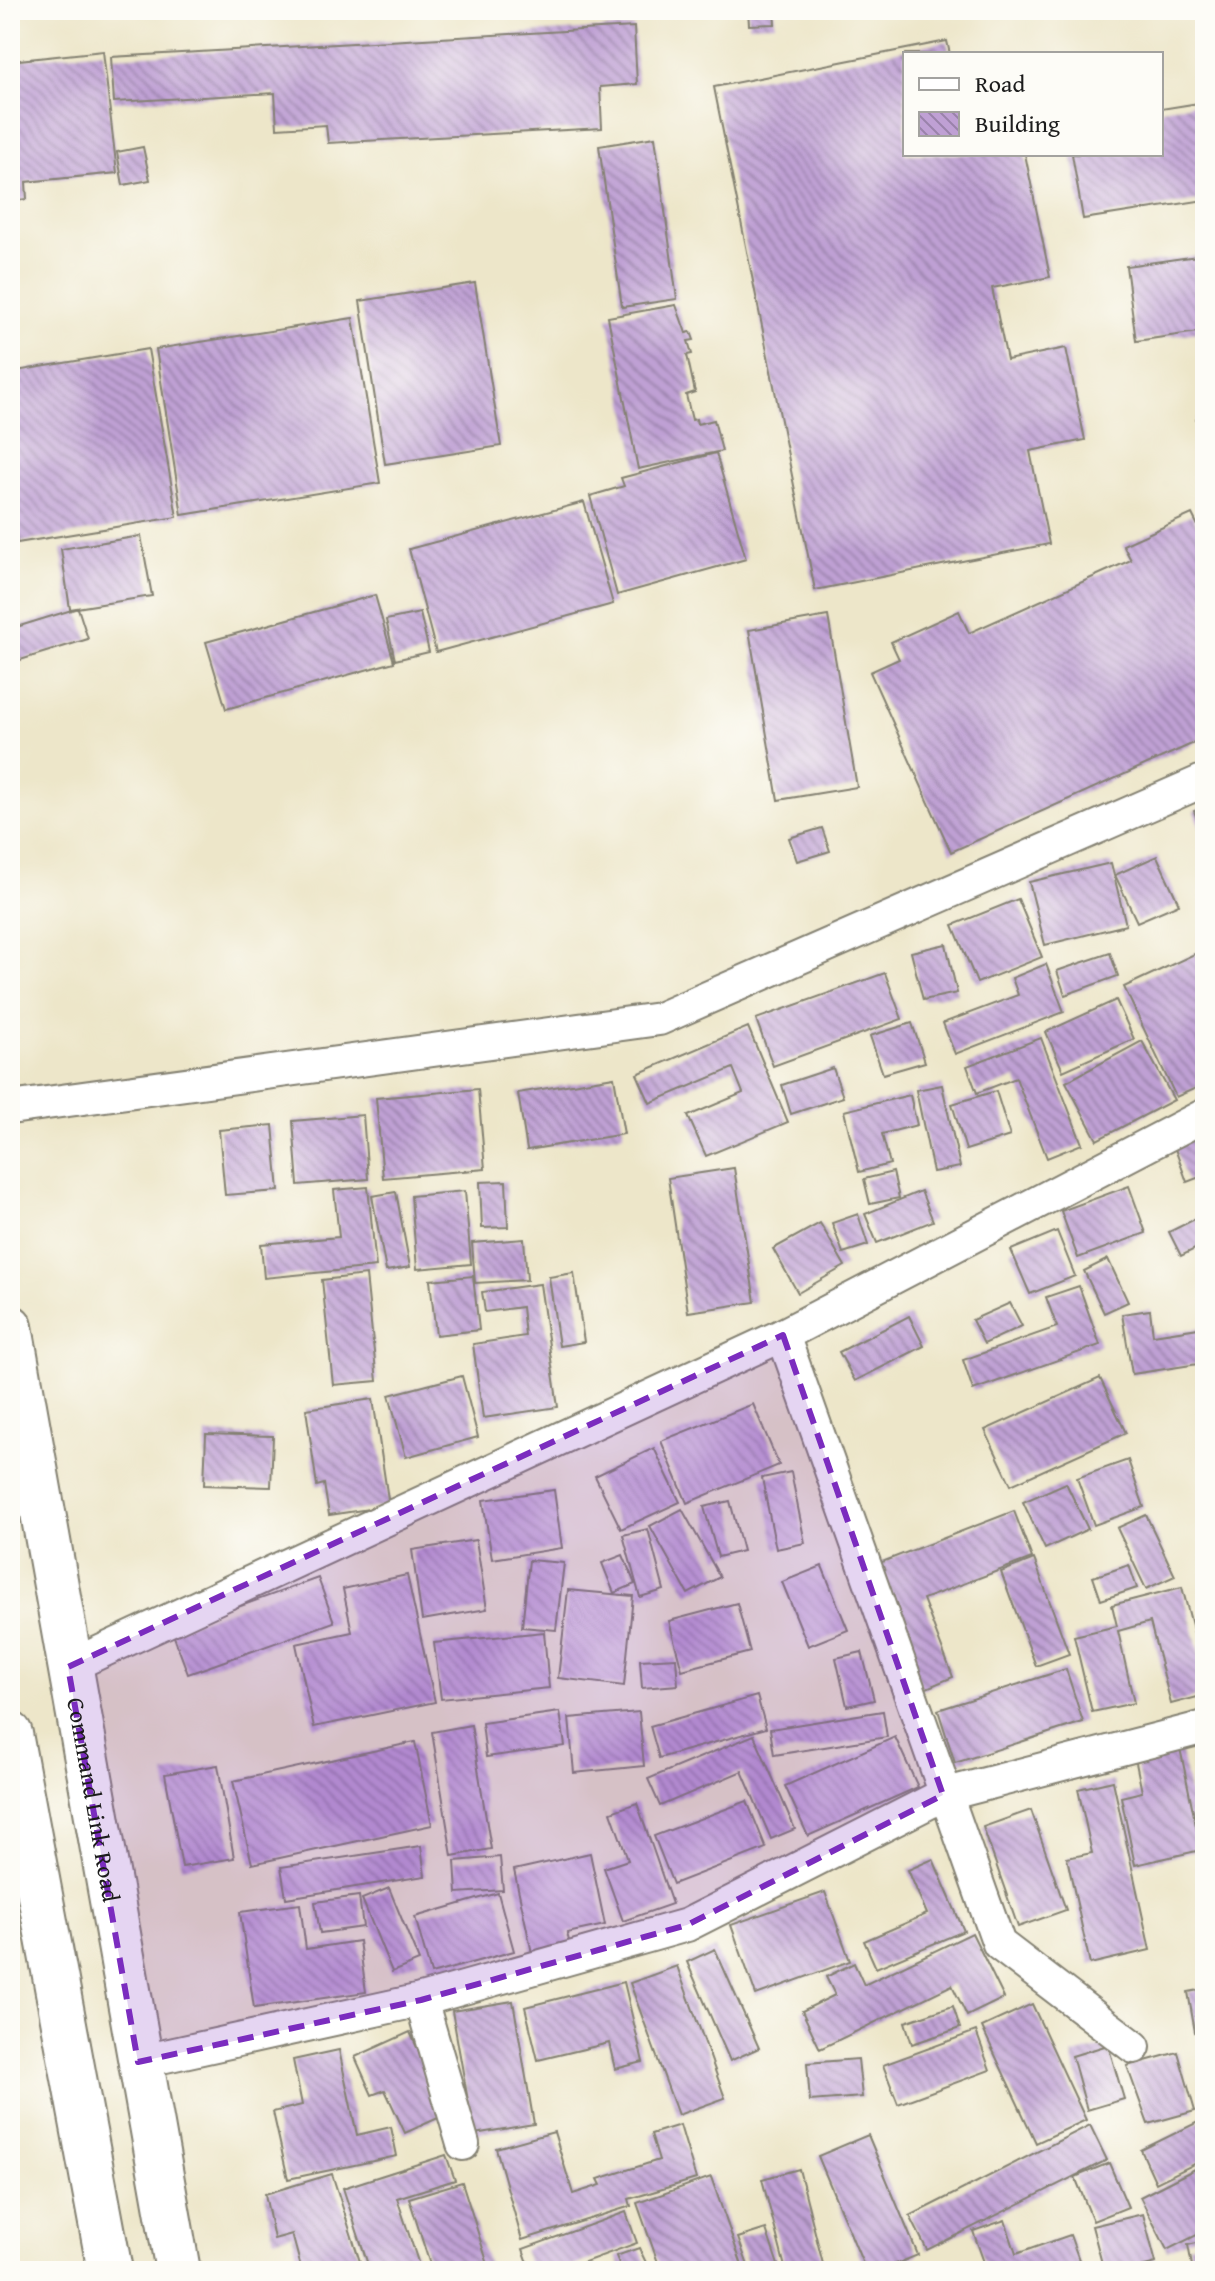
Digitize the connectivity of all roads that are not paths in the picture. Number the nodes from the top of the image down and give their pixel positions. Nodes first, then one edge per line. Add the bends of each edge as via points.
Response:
1 (1205, 780) edge
2 (10, 1108) edge
3 (1205, 1115) edge
4 (10, 1327) edge
5 (783, 1335) junction
6 (68, 1667) junction
7 (1205, 1727) edge
8 (10, 1734) edge
9 (943, 1795) junction
10 (421, 2000) junction
11 (1134, 2047) dead end
12 (138, 2062) junction
13 (463, 2144) dead end
14 (110, 2271) edge
15 (178, 2271) edge

1 - 2 street via 659,1019
3 - 5 street
4 - 6 main road, Command Link Road
5 - 6 street
5 - 9 street
6 - 12 main road, Command Link Road
7 - 9 street
8 - 14 main road
9 - 10 street via 687,1925
9 - 11 street via 999,1944
10 - 12 street
10 - 13 street
12 - 15 main road, Command Link Road

